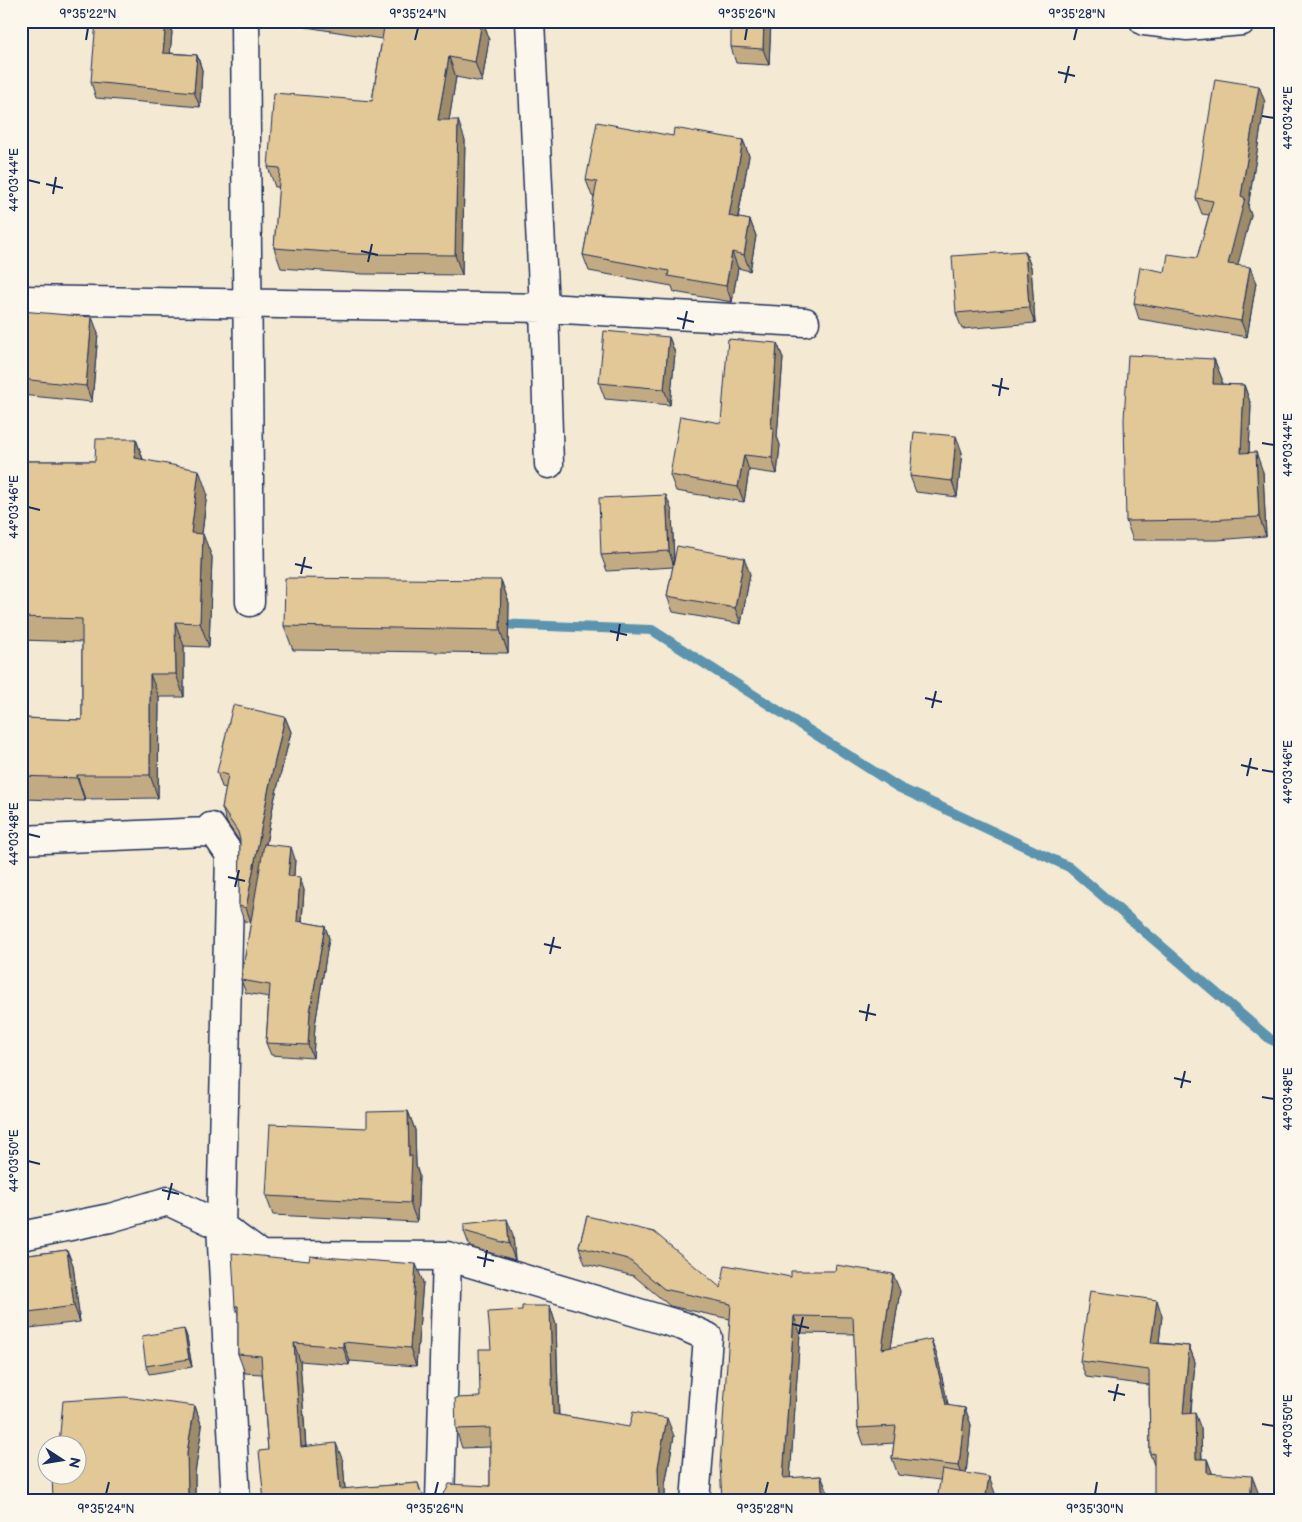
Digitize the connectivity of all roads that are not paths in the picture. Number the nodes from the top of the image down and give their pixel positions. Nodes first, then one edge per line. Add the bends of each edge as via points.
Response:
1 (245, 21) edge
2 (530, 21) edge
3 (1144, 21) edge
4 (1242, 21) edge
5 (21, 300) edge
6 (248, 302) junction
7 (544, 308) junction
8 (805, 322) dead end
9 (549, 464) dead end
10 (250, 602) dead end
11 (21, 840) edge
12 (221, 1226) junction
13 (21, 1236) edge
14 (447, 1256) junction
15 (236, 1501) edge
16 (440, 1501) edge
17 (695, 1501) edge

1 - 6 street
2 - 7 street
3 - 4 street via 1187,26
5 - 6 street
6 - 7 street
6 - 10 street
7 - 8 street
7 - 9 street
11 - 12 street via 207,832 211,827 230,855
12 - 13 street via 168,1201 110,1218
12 - 14 street via 261,1255
12 - 15 street
14 - 16 street
14 - 17 street via 683,1326 708,1337

